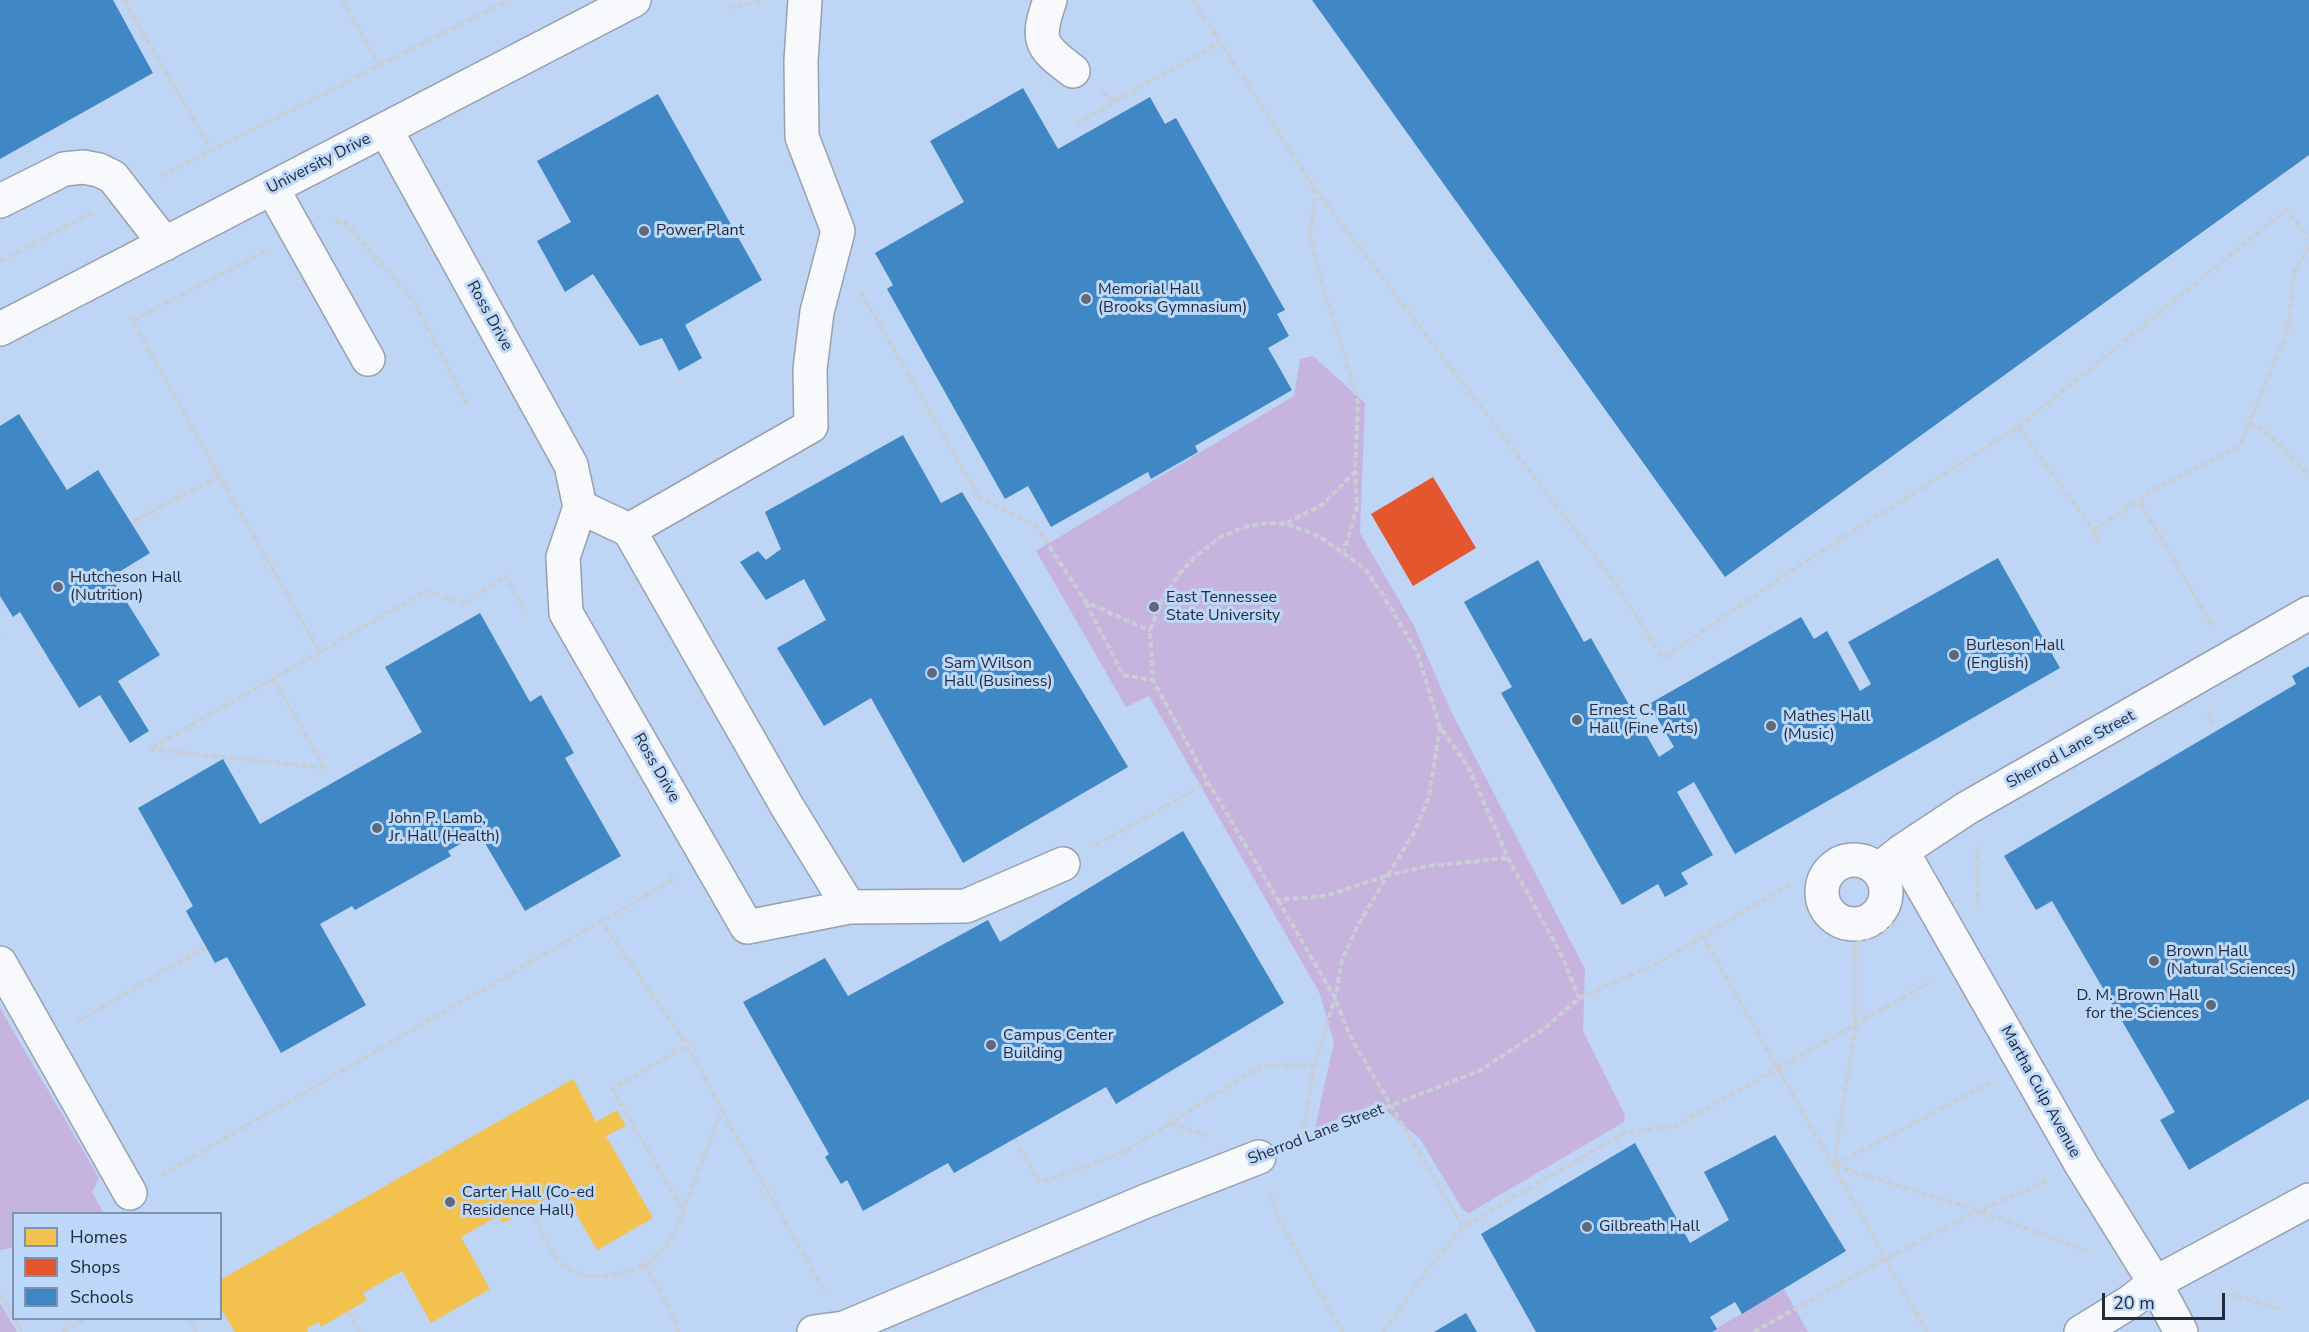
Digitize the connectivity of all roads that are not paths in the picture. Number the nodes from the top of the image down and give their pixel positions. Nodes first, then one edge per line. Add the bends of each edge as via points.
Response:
1 (634, 0) edge
2 (805, 0) edge
3 (1050, 0) edge
4 (1073, 71) dead end
5 (386, 130) junction
6 (272, 188) junction
7 (0, 201) edge
8 (165, 244) junction
9 (1, 328) edge
10 (368, 359) dead end
11 (580, 507) junction
12 (629, 530) junction
13 (2309, 613) edge
14 (1890, 860) junction
15 (1063, 864) road end
16 (849, 907) junction
17 (0, 963) edge
18 (1259, 1157) road end
19 (130, 1193) road end
20 (2309, 1200) edge
21 (2155, 1283) junction
22 (829, 1330) edge
23 (2081, 1332) edge
24 (2181, 1332) edge

1 - 5 street, University Drive
2 - 12 street via 802,138 838,231 817,312 810,369 811,426
3 - 4 street via 1040,28 1048,52
5 - 6 street, University Drive
5 - 11 street, Ross Drive via 571,465
6 - 8 street, University Drive
6 - 10 street
7 - 8 street via 64,169 99,170 113,177
8 - 9 street, University Drive
11 - 12 street
11 - 16 street, Ross Drive via 563,557 567,613 747,927
12 - 16 street
13 - 14 street, Sherrod Lane Street via 1967,807
14 - 14 street via 1886,896 1881,910 1871,920 1843,923 1832,916 1823,904 1821,890 1835,866 1843,860
14 - 21 street, Martha Culp Avenue
15 - 16 street, Ross Drive via 966,906
17 - 19 street
18 - 22 street, Sherrod Lane Street
20 - 21 street
21 - 23 street
21 - 24 street, Martha Culp Avenue

